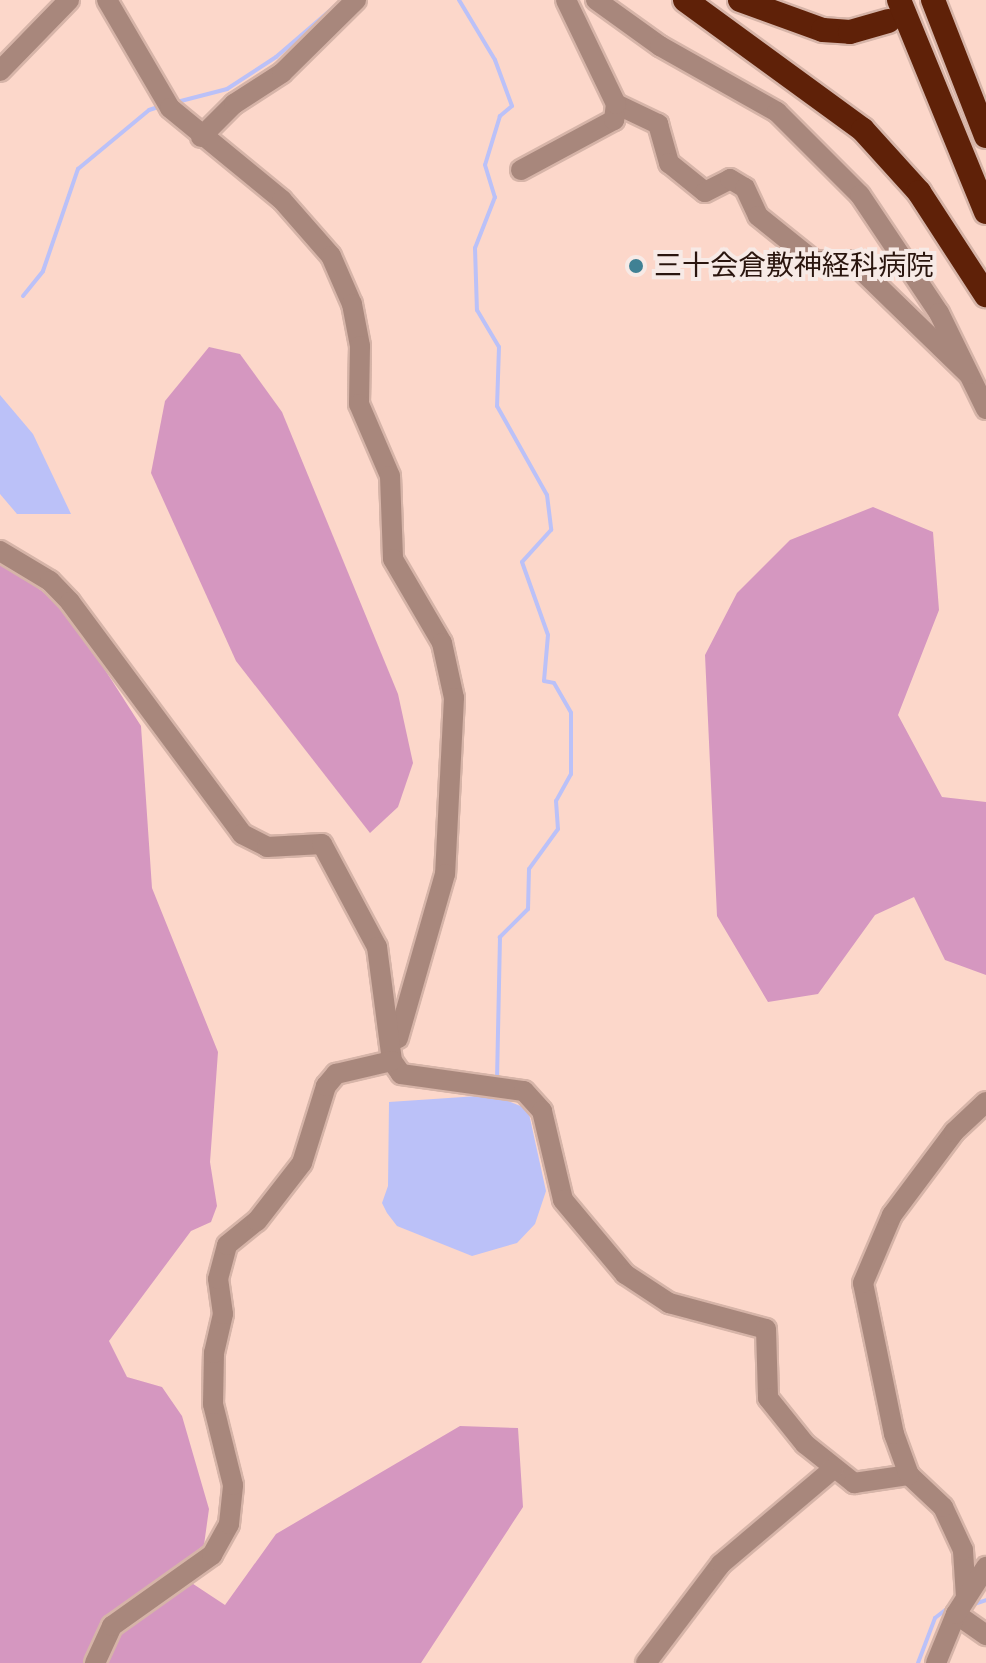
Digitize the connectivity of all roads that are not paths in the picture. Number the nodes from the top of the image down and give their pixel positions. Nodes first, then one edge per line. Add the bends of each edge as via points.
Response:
1 (69, 0) edge
2 (107, 0) edge
3 (356, 0) edge
4 (566, 0) edge
5 (596, 0) edge
6 (685, 0) edge
7 (740, 0) edge
8 (933, 0) edge
9 (894, 10) edge
10 (0, 71) edge
11 (616, 104) junction
12 (986, 136) edge
13 (201, 137) junction
14 (521, 170) dead end
15 (986, 212) edge
16 (986, 295) edge
17 (979, 371) edge
18 (986, 409) edge
19 (0, 551) edge
20 (392, 1061) junction
21 (986, 1102) edge
22 (834, 1468) junction
23 (909, 1475) junction
24 (986, 1567) edge
25 (962, 1604) junction
26 (986, 1635) edge
27 (95, 1663) edge
28 (646, 1663) edge
29 (936, 1663) edge

1 - 10 street
2 - 13 street via 166,104
3 - 13 street via 282,73 240,98
4 - 11 street
5 - 17 street via 660,46 777,112 860,195
6 - 16 highway via 863,130 919,192
7 - 9 highway via 823,30 850,32
8 - 12 highway
9 - 15 highway
11 - 14 street via 614,120
11 - 17 street via 658,124 669,163 705,192 730,179 745,188 758,216 814,261 852,261 954,365
13 - 20 street via 282,200 331,256 352,304 360,346 359,404 390,476 393,559 434,625 449,662 454,742 445,874
17 - 18 street
19 - 20 street via 70,602 242,834 267,847 322,844 377,947
20 - 22 street via 401,1074 507,1086 535,1101 563,1200 640,1287 714,1319 766,1329 768,1398
20 - 27 street via 336,1074 326,1086 302,1163 257,1221 227,1245 218,1279 223,1314 214,1353 213,1404 233,1485 229,1524 212,1555 112,1626
21 - 23 street via 954,1132 892,1215 863,1283 894,1434
22 - 23 street via 854,1483
22 - 28 street via 721,1564
23 - 25 street via 943,1507 963,1550
24 - 25 street
25 - 26 street
25 - 29 street

